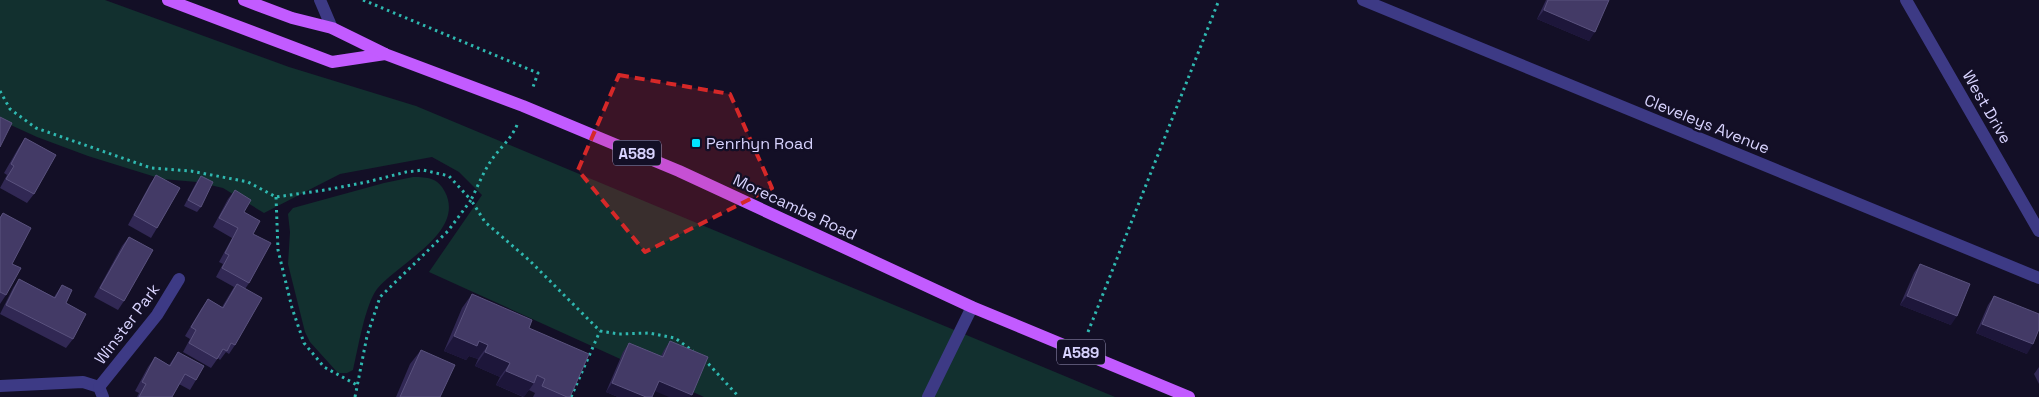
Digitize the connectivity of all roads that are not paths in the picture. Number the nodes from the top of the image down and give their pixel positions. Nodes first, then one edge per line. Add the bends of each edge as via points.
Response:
1 (168, 0) edge
2 (245, 0) edge
3 (320, 0) edge
4 (1363, 0) edge
5 (1906, 0) edge
6 (332, 28) junction
7 (385, 54) junction
8 (2039, 231) edge
9 (2039, 278) edge
10 (179, 279) dead end
11 (972, 307) junction
12 (0, 386) edge
13 (101, 392) edge
14 (928, 397) edge
15 (1189, 397) edge

1 - 7 main road, Morecambe Road / A589 via 332,62
2 - 6 main road, Morecambe Road / A589 via 292,18
3 - 6 street
4 - 9 street, Cleveleys Avenue
5 - 8 street, West Drive
6 - 7 main road, Morecambe Road / A589
7 - 11 main road, Morecambe Road / A589 via 523,106 679,171
10 - 13 street, Winster Park
11 - 14 street
11 - 15 main road, Morecambe Road / A589
12 - 13 street, Winster Park via 83,382

